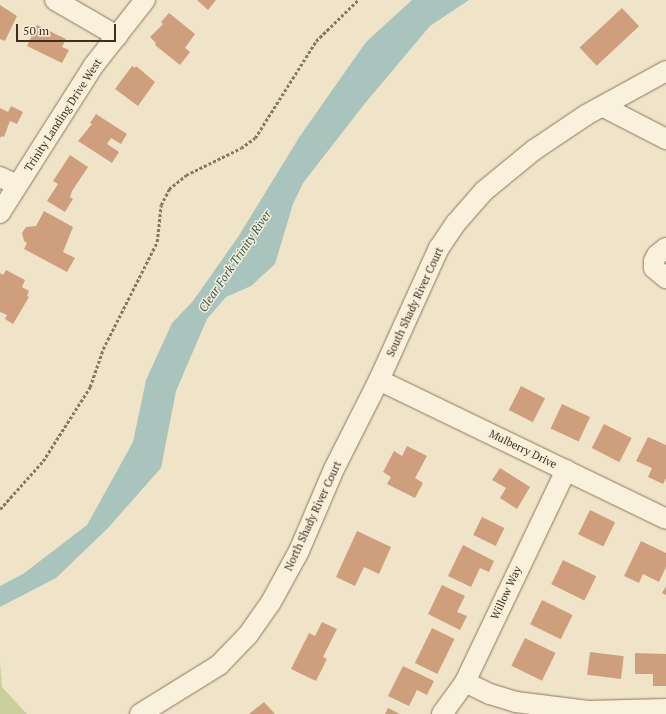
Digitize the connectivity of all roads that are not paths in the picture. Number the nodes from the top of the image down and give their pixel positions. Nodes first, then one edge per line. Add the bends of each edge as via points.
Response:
1 (55, 0) edge
2 (144, 0) edge
3 (117, 36) junction
4 (666, 71) edge
5 (604, 107) junction
6 (666, 139) edge
7 (8, 181) edge
8 (0, 213) edge
9 (666, 248) edge
10 (666, 278) edge
11 (379, 380) junction
12 (566, 470) junction
13 (666, 519) edge
14 (465, 682) junction
15 (666, 709) edge
16 (140, 714) edge
17 (442, 714) edge

1 - 3 street
2 - 3 street, Trinity Landing Drive West
3 - 7 street, Trinity Landing Drive West
4 - 5 street, South Shady River Court
5 - 6 street
5 - 11 street, South Shady River Court via 586,115 534,150 484,190 456,223 439,248
7 - 8 street, Trinity Landing Drive West
9 - 10 street via 656,255 654,268
11 - 12 street, Mulberry Drive
11 - 16 street, North Shady River Court via 337,463 299,551 270,604 248,635 219,665
12 - 13 street, Mulberry Drive
12 - 14 street, Willow Way
14 - 15 street via 490,694 516,702 588,711
14 - 17 street, Willow Way

